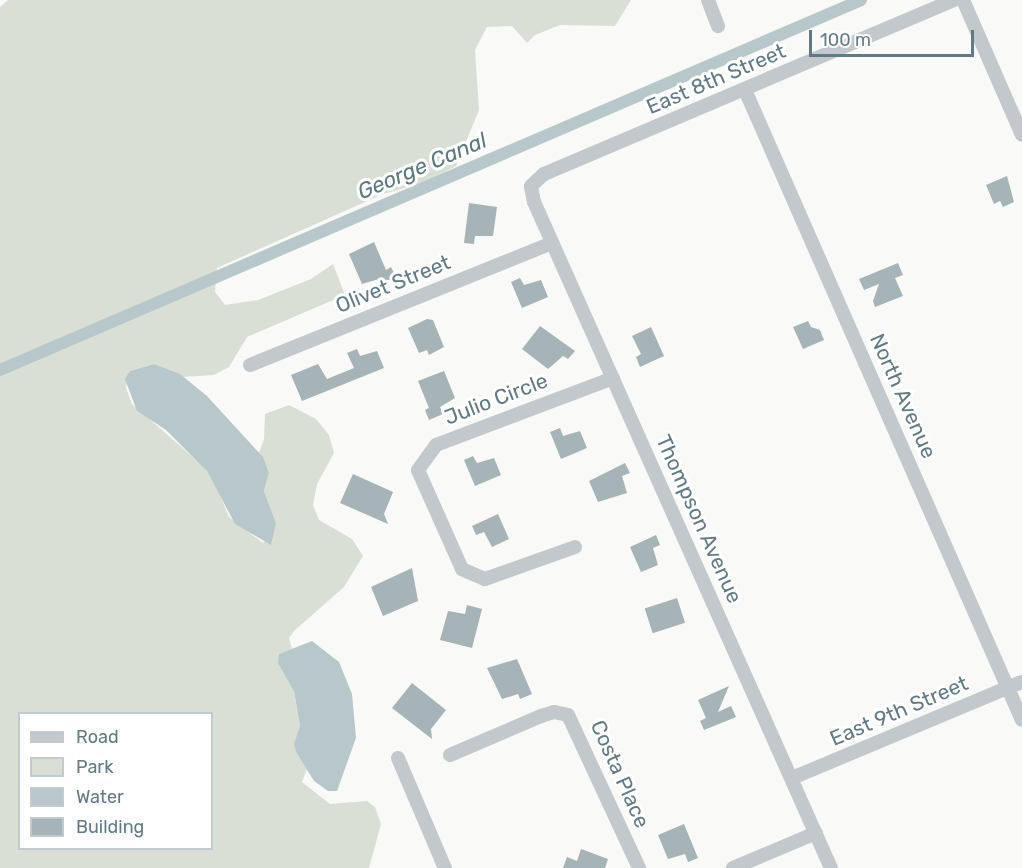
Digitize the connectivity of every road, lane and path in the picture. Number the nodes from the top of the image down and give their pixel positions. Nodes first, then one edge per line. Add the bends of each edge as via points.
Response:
1 (708, 0) edge
2 (953, 0) edge
3 (963, 0) edge
4 (718, 26) dead end
5 (745, 90) junction
6 (1022, 135) edge
7 (531, 186) joint
8 (552, 243) junction
9 (250, 365) dead end
10 (613, 378) junction
11 (575, 547) dead end
12 (1022, 682) edge
13 (1008, 688) junction
14 (1022, 720) edge
15 (450, 755) dead end
16 (398, 758) dead end
17 (792, 778) junction
18 (816, 833) junction
19 (445, 868) edge
20 (639, 868) edge
21 (733, 868) edge
22 (831, 868) edge

1 - 4 street
2 - 5 street, East 8th Street
3 - 6 street
5 - 7 street, East 8th Street via 544,174
5 - 13 street, North Avenue
7 - 8 street, Thompson Avenue
8 - 9 street, Olivet Street
8 - 10 street, Thompson Avenue
10 - 11 street, Julio Circle via 436,445 418,470 462,569 485,579
10 - 17 street, Thompson Avenue
12 - 13 street, East 9th Street
13 - 14 street, North Avenue
13 - 17 street, East 9th Street
15 - 20 street, Costa Place via 541,716 554,712 568,715
16 - 19 street
17 - 18 street, Thompson Avenue
18 - 21 street
18 - 22 street, Thompson Avenue

